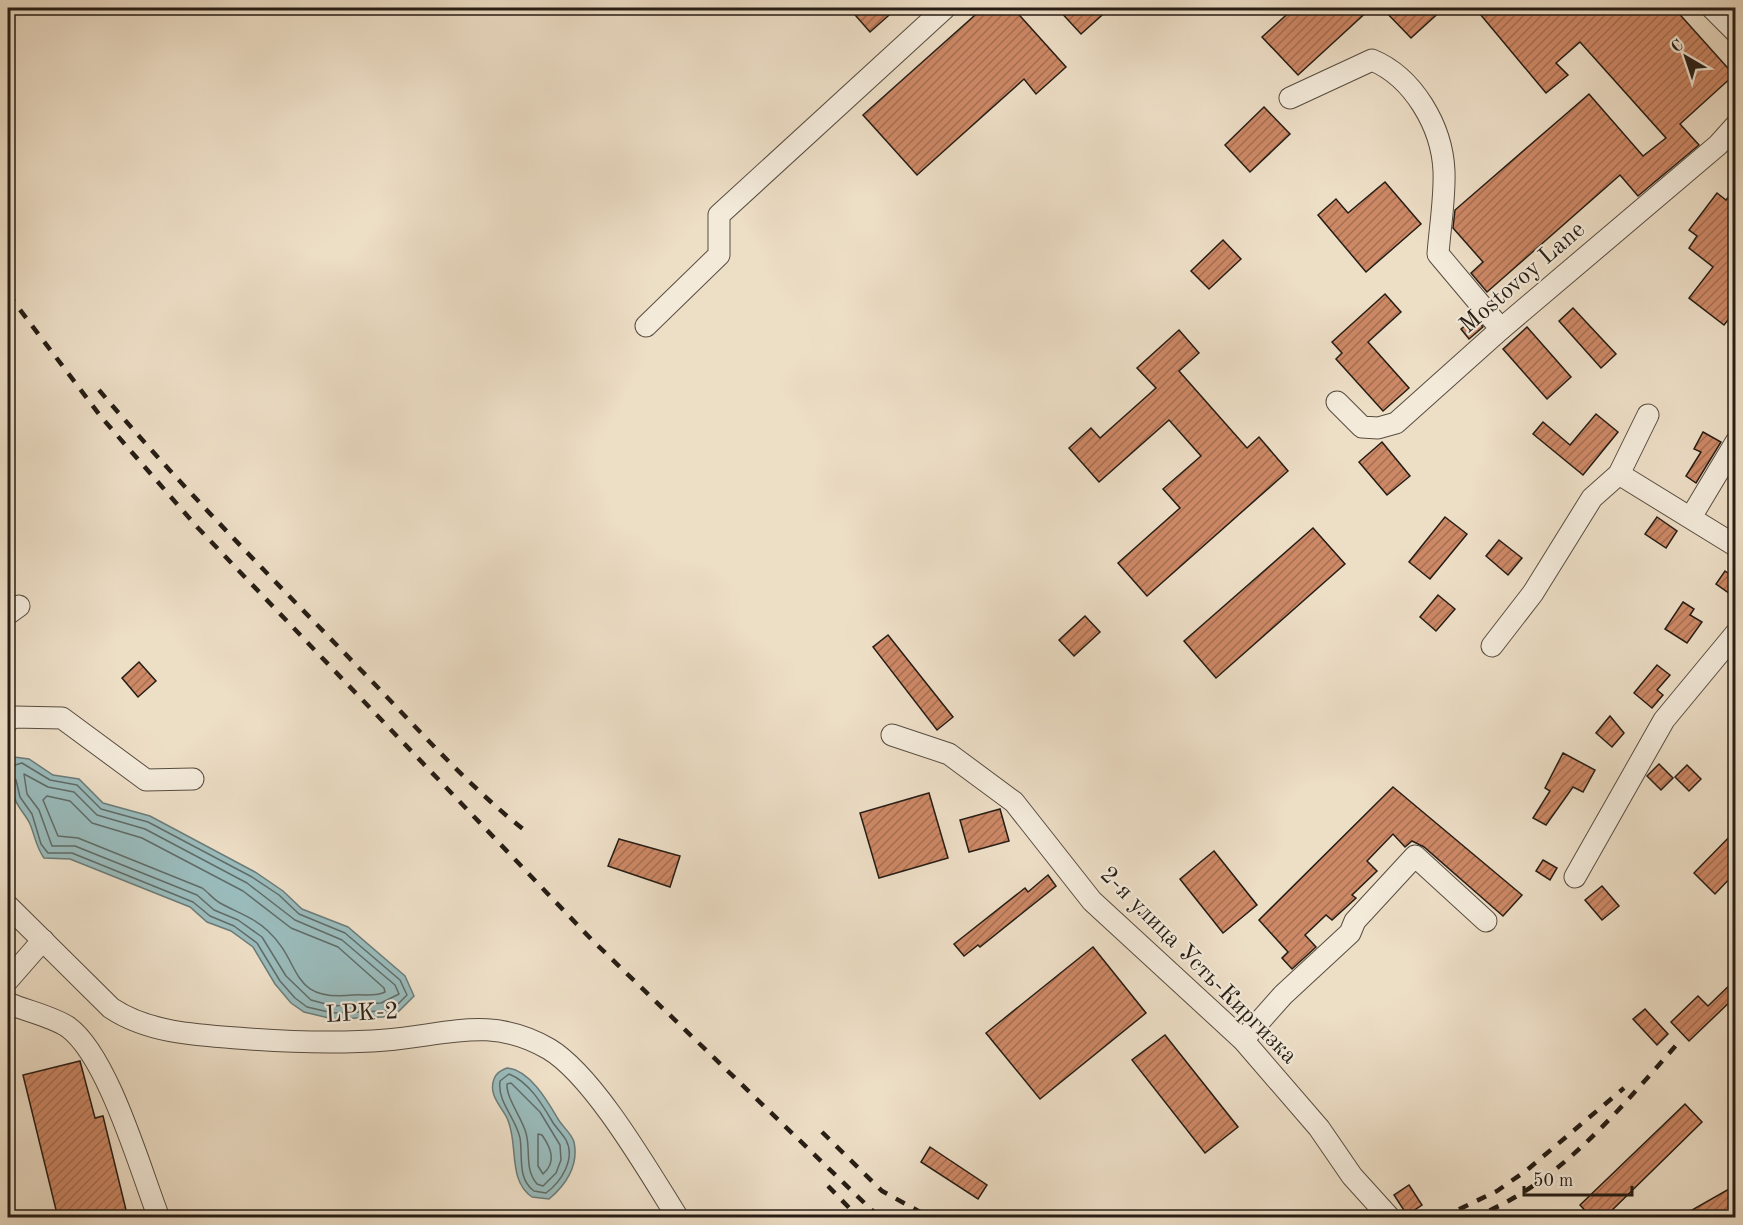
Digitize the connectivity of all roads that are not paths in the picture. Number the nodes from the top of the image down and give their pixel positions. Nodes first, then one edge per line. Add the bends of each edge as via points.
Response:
1 (945, 8) edge
2 (1712, 8) edge
3 (1736, 32) edge
4 (1290, 98) dead end
5 (1736, 125) edge
6 (645, 326) dead end
7 (1501, 329) junction
8 (1337, 402) dead end
9 (1648, 415) dead end
10 (1736, 442) edge
11 (1619, 474) junction
12 (1691, 518) junction
13 (1736, 546) edge
14 (1736, 633) edge
15 (1492, 646) dead end
16 (8, 721) edge
17 (892, 735) dead end
18 (193, 779) dead end
19 (1575, 877) dead end
20 (8, 906) edge
21 (1486, 921) dead end
22 (43, 940) junction
23 (8, 980) edge
24 (8, 1004) edge
25 (1243, 1040) junction
26 (159, 1218) edge
27 (678, 1218) edge
28 (1390, 1218) edge

1 - 6 street via 720,215 719,255
2 - 3 street
4 - 7 street via 1372,60 1401,79 1429,116 1439,142 1444,170 1438,254
5 - 7 street, Mostovoy Lane via 1718,145
7 - 8 street, Mostovoy Lane via 1396,423 1362,427
9 - 11 street
10 - 12 street
11 - 12 street
11 - 15 street via 1592,498 1533,593
12 - 13 street
14 - 19 street via 1664,720
16 - 18 street via 14,717 62,718 146,780
17 - 25 street, 2-я улица Усть-Киргизка via 949,754 1014,802 1092,901
20 - 22 street, LPK-2
21 - 25 street via 1415,856 1355,921 1350,933 1283,995
22 - 23 street
22 - 27 street, LPK-2 via 111,1008 130,1021 154,1027 207,1036 297,1042 385,1040 484,1028 523,1037 550,1050 595,1095
24 - 26 street via 67,1027 92,1054
25 - 28 street, 2-я улица Усть-Киргизка via 1320,1128 1352,1176

